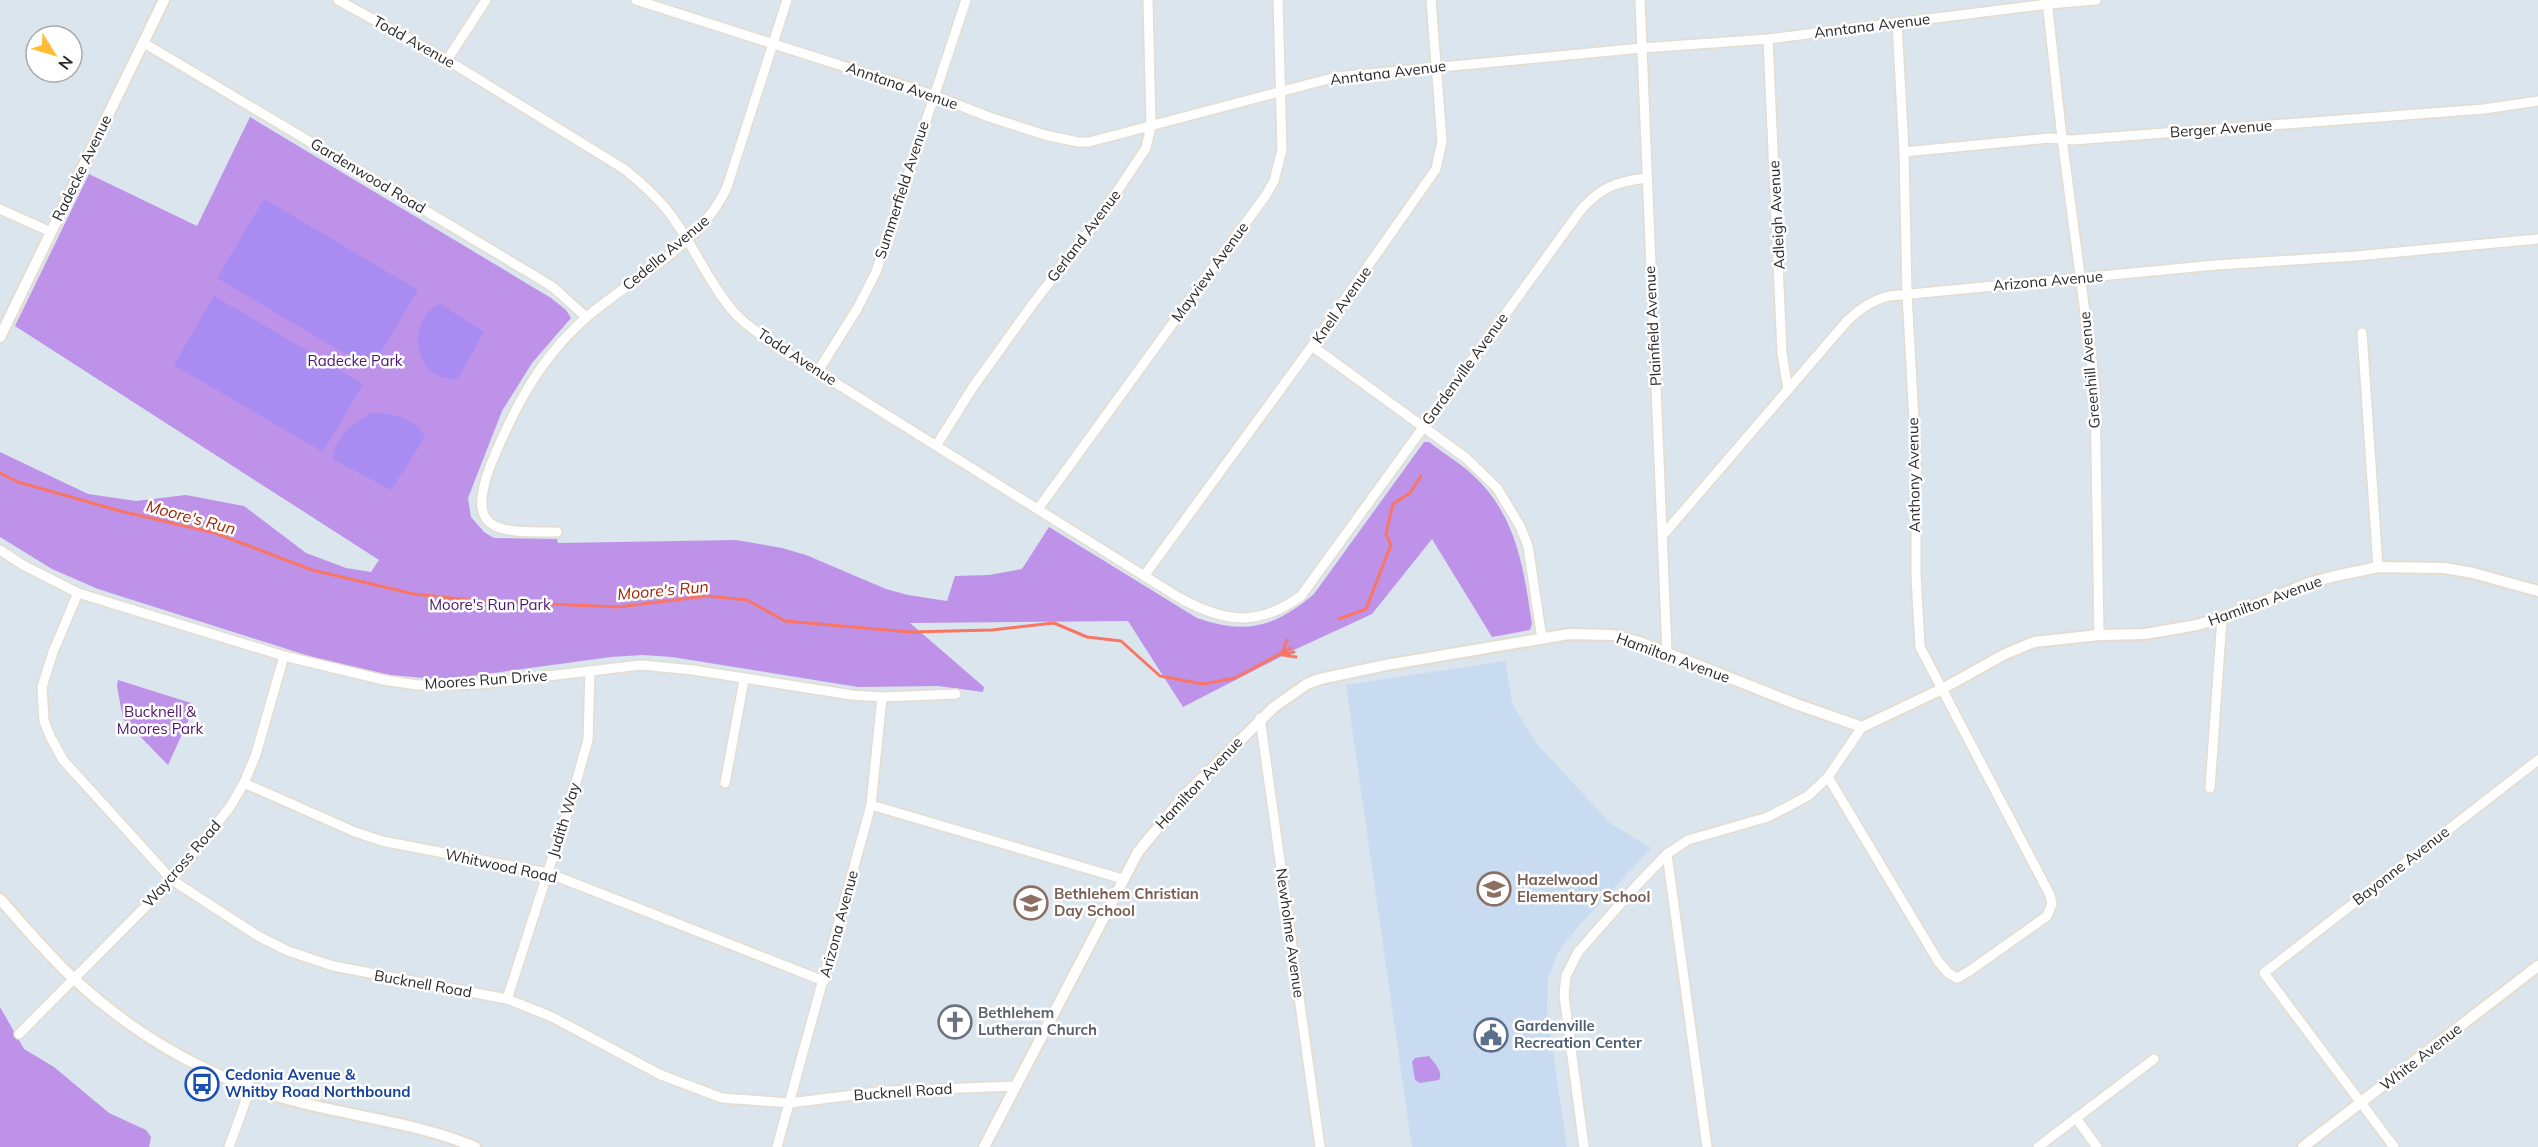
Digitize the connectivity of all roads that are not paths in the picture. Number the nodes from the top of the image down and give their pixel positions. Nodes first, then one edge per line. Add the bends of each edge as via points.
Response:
1 (164, 0) edge
2 (338, 0) edge
3 (486, 0) edge
4 (636, 0) edge
5 (787, 0) edge
6 (966, 0) edge
7 (1148, 0) edge
8 (1278, 0) edge
9 (1431, 0) edge
10 (1640, 0) edge
11 (2096, 0) edge
12 (2047, 2) edge
13 (1897, 22) junction
14 (1768, 39) junction
15 (772, 42) junction
16 (144, 43) junction
17 (1642, 48) junction
18 (447, 60) junction
19 (1437, 67) junction
20 (1281, 91) junction
21 (933, 95) junction
22 (2538, 101) edge
23 (1151, 126) junction
24 (2062, 138) junction
25 (1904, 152) junction
26 (1646, 178) junction
27 (0, 208) edge
28 (51, 232) junction
29 (687, 239) junction
30 (2538, 239) edge
31 (2082, 277) junction
32 (1907, 294) junction
33 (586, 317) junction
34 (2362, 333) dead end
35 (0, 337) edge
36 (1312, 346) junction
37 (818, 371) junction
38 (1788, 390) junction
39 (1423, 427) junction
40 (936, 446) junction
41 (1038, 510) junction
42 (557, 532) dead end
43 (1663, 535) junction
44 (0, 550) edge
45 (2378, 567) junction
46 (1144, 576) junction
47 (1306, 590) joint
48 (2538, 591) edge
49 (78, 593) junction
50 (2222, 618) junction
51 (2099, 635) junction
52 (1542, 639) junction
53 (1667, 653) junction
54 (284, 656) junction
55 (590, 671) junction
56 (744, 680) junction
57 (1942, 689) junction
58 (956, 694) dead end
59 (882, 697) junction
60 (1260, 718) junction
61 (1862, 727) junction
62 (2538, 760) edge
63 (1828, 777) junction
64 (244, 783) junction
65 (725, 783) dead end
66 (2210, 788) dead end
67 (871, 805) junction
68 (1667, 854) junction
69 (548, 873) junction
70 (1123, 879) junction
71 (172, 880) junction
72 (0, 899) edge
73 (2538, 966) edge
74 (74, 979) junction
75 (824, 981) junction
76 (507, 999) junction
77 (19, 1034) dead end
78 (2154, 1059) dead end
79 (1015, 1086) junction
80 (250, 1089) junction
81 (790, 1103) junction
82 (2361, 1103) junction
83 (2076, 1118) junction
84 (229, 1147) edge
85 (475, 1147) edge
86 (777, 1147) edge
87 (984, 1147) edge
88 (1320, 1147) edge
89 (1584, 1147) edge
90 (1707, 1147) edge
91 (2038, 1147) edge
92 (2097, 1147) edge
93 (2303, 1147) edge
94 (2394, 1147) edge

1 - 16 street, Radecke Avenue
2 - 18 street, Todd Avenue
3 - 18 street
4 - 15 street, Anntana Avenue
5 - 15 street, Cedella Avenue
6 - 21 street, Summerfield Avenue
7 - 23 street, Gerland Avenue
8 - 20 street, Mayview Avenue
9 - 19 street, Knell Avenue
10 - 17 street, Plainfield Avenue
11 - 12 street, Anntana Avenue
12 - 13 street, Anntana Avenue
12 - 24 street, Greenhill Avenue
13 - 14 street, Anntana Avenue
13 - 25 street, Anthony Avenue
14 - 17 street, Anntana Avenue
14 - 38 street, Adleigh Avenue via 1782,353
15 - 21 street, Anntana Avenue
15 - 29 street, Cedella Avenue via 724,193 714,212
16 - 28 street, Radecke Avenue
16 - 33 street, Gardenwood Road via 536,276
17 - 19 street, Anntana Avenue
17 - 26 street, Plainfield Avenue
18 - 29 street, Todd Avenue via 624,169 660,202
19 - 20 street, Anntana Avenue via 1336,77
19 - 36 street, Knell Avenue via 1442,141 1436,170
20 - 23 street, Anntana Avenue
20 - 41 street, Mayview Avenue via 1282,150 1266,195
21 - 23 street, Anntana Avenue via 989,117 1078,142
21 - 37 street, Summerfield Avenue via 876,272
22 - 24 street, Berger Avenue via 2484,109
23 - 40 street, Gerland Avenue via 1139,162 973,387
24 - 25 street, Berger Avenue
24 - 31 street, Greenhill Avenue
25 - 32 street, Anthony Avenue
26 - 39 street, Gardenville Avenue via 1618,183 1592,196
26 - 43 street, Plainfield Avenue
27 - 28 street
28 - 35 street, Radecke Avenue
29 - 33 street, Cedella Avenue
29 - 37 street, Todd Avenue via 733,312 778,347
30 - 31 street, Arizona Avenue
31 - 32 street, Arizona Avenue
31 - 51 street, Greenhill Avenue via 2095,389
32 - 38 street, Arizona Avenue via 1878,299 1860,308
32 - 57 street, Anthony Avenue via 1916,456 1918,633 1920,647
33 - 42 street, Cedella Avenue via 535,375 505,431 482,487 482,512 495,526
34 - 45 street
36 - 39 street
36 - 46 street, Knell Avenue
37 - 40 street, Todd Avenue
38 - 43 street, Arizona Avenue
39 - 47 street, Gardenville Avenue
39 - 52 street via 1482,471 1520,526 1528,546
40 - 41 street, Todd Avenue
41 - 46 street, Todd Avenue
43 - 53 street, Plainfield Avenue
44 - 49 street, Moores Run Drive
45 - 48 street, Hamilton Avenue via 2444,568
45 - 50 street, Hamilton Avenue via 2309,583
46 - 47 street, Todd Avenue via 1208,613 1230,618 1274,613
49 - 54 street, Moores Run Drive
49 - 71 street, Bucknell Road via 46,670 44,721 63,760
50 - 51 street, Hamilton Avenue via 2163,632
50 - 66 street
51 - 57 street, Hamilton Avenue via 2034,642
52 - 53 street, Hamilton Avenue via 1569,634 1613,635
52 - 60 street, Hamilton Avenue via 1320,679
53 - 61 street, Hamilton Avenue
54 - 55 street, Moores Run Drive via 417,685 479,684
54 - 64 street, Waycross Road
55 - 56 street, Moores Run Drive via 641,665
55 - 69 street, Judith Way via 588,737
56 - 59 street, Moores Run Drive
56 - 65 street
57 - 61 street, Hamilton Avenue
57 - 63 street, Anthony Avenue via 2050,895 2050,910 2041,921 1968,972 1957,978 1952,976 1938,961
58 - 59 street, Moores Run Drive
59 - 67 street, Arizona Avenue
60 - 70 street, Hamilton Avenue via 1158,826
60 - 88 street, Newholme Avenue
61 - 63 street
62 - 82 street, Bayonne Avenue via 2264,973
63 - 68 street via 1808,796 1768,817 1688,840
64 - 69 street, Whitwood Road via 382,841
64 - 71 street, Waycross Road
67 - 70 street
67 - 75 street, Arizona Avenue
68 - 89 street via 1582,947 1566,976 1566,1016
68 - 90 street
69 - 75 street, Whitwood Road
69 - 76 street, Judith Way
70 - 79 street, Hamilton Avenue
71 - 74 street, Waycross Road
71 - 76 street, Bucknell Road via 258,936 310,959 352,971
72 - 74 street
73 - 82 street, White Avenue
74 - 77 street, Waycross Road
74 - 80 street via 151,1039
75 - 81 street, Arizona Avenue
76 - 81 street, Bucknell Road via 552,1017 627,1059 690,1087 722,1098
78 - 83 street
79 - 81 street, Bucknell Road via 885,1091
79 - 87 street, Hamilton Avenue
80 - 84 street
80 - 85 street via 414,1127
81 - 86 street, Arizona Avenue
82 - 93 street, White Avenue
82 - 94 street
83 - 91 street
83 - 92 street

